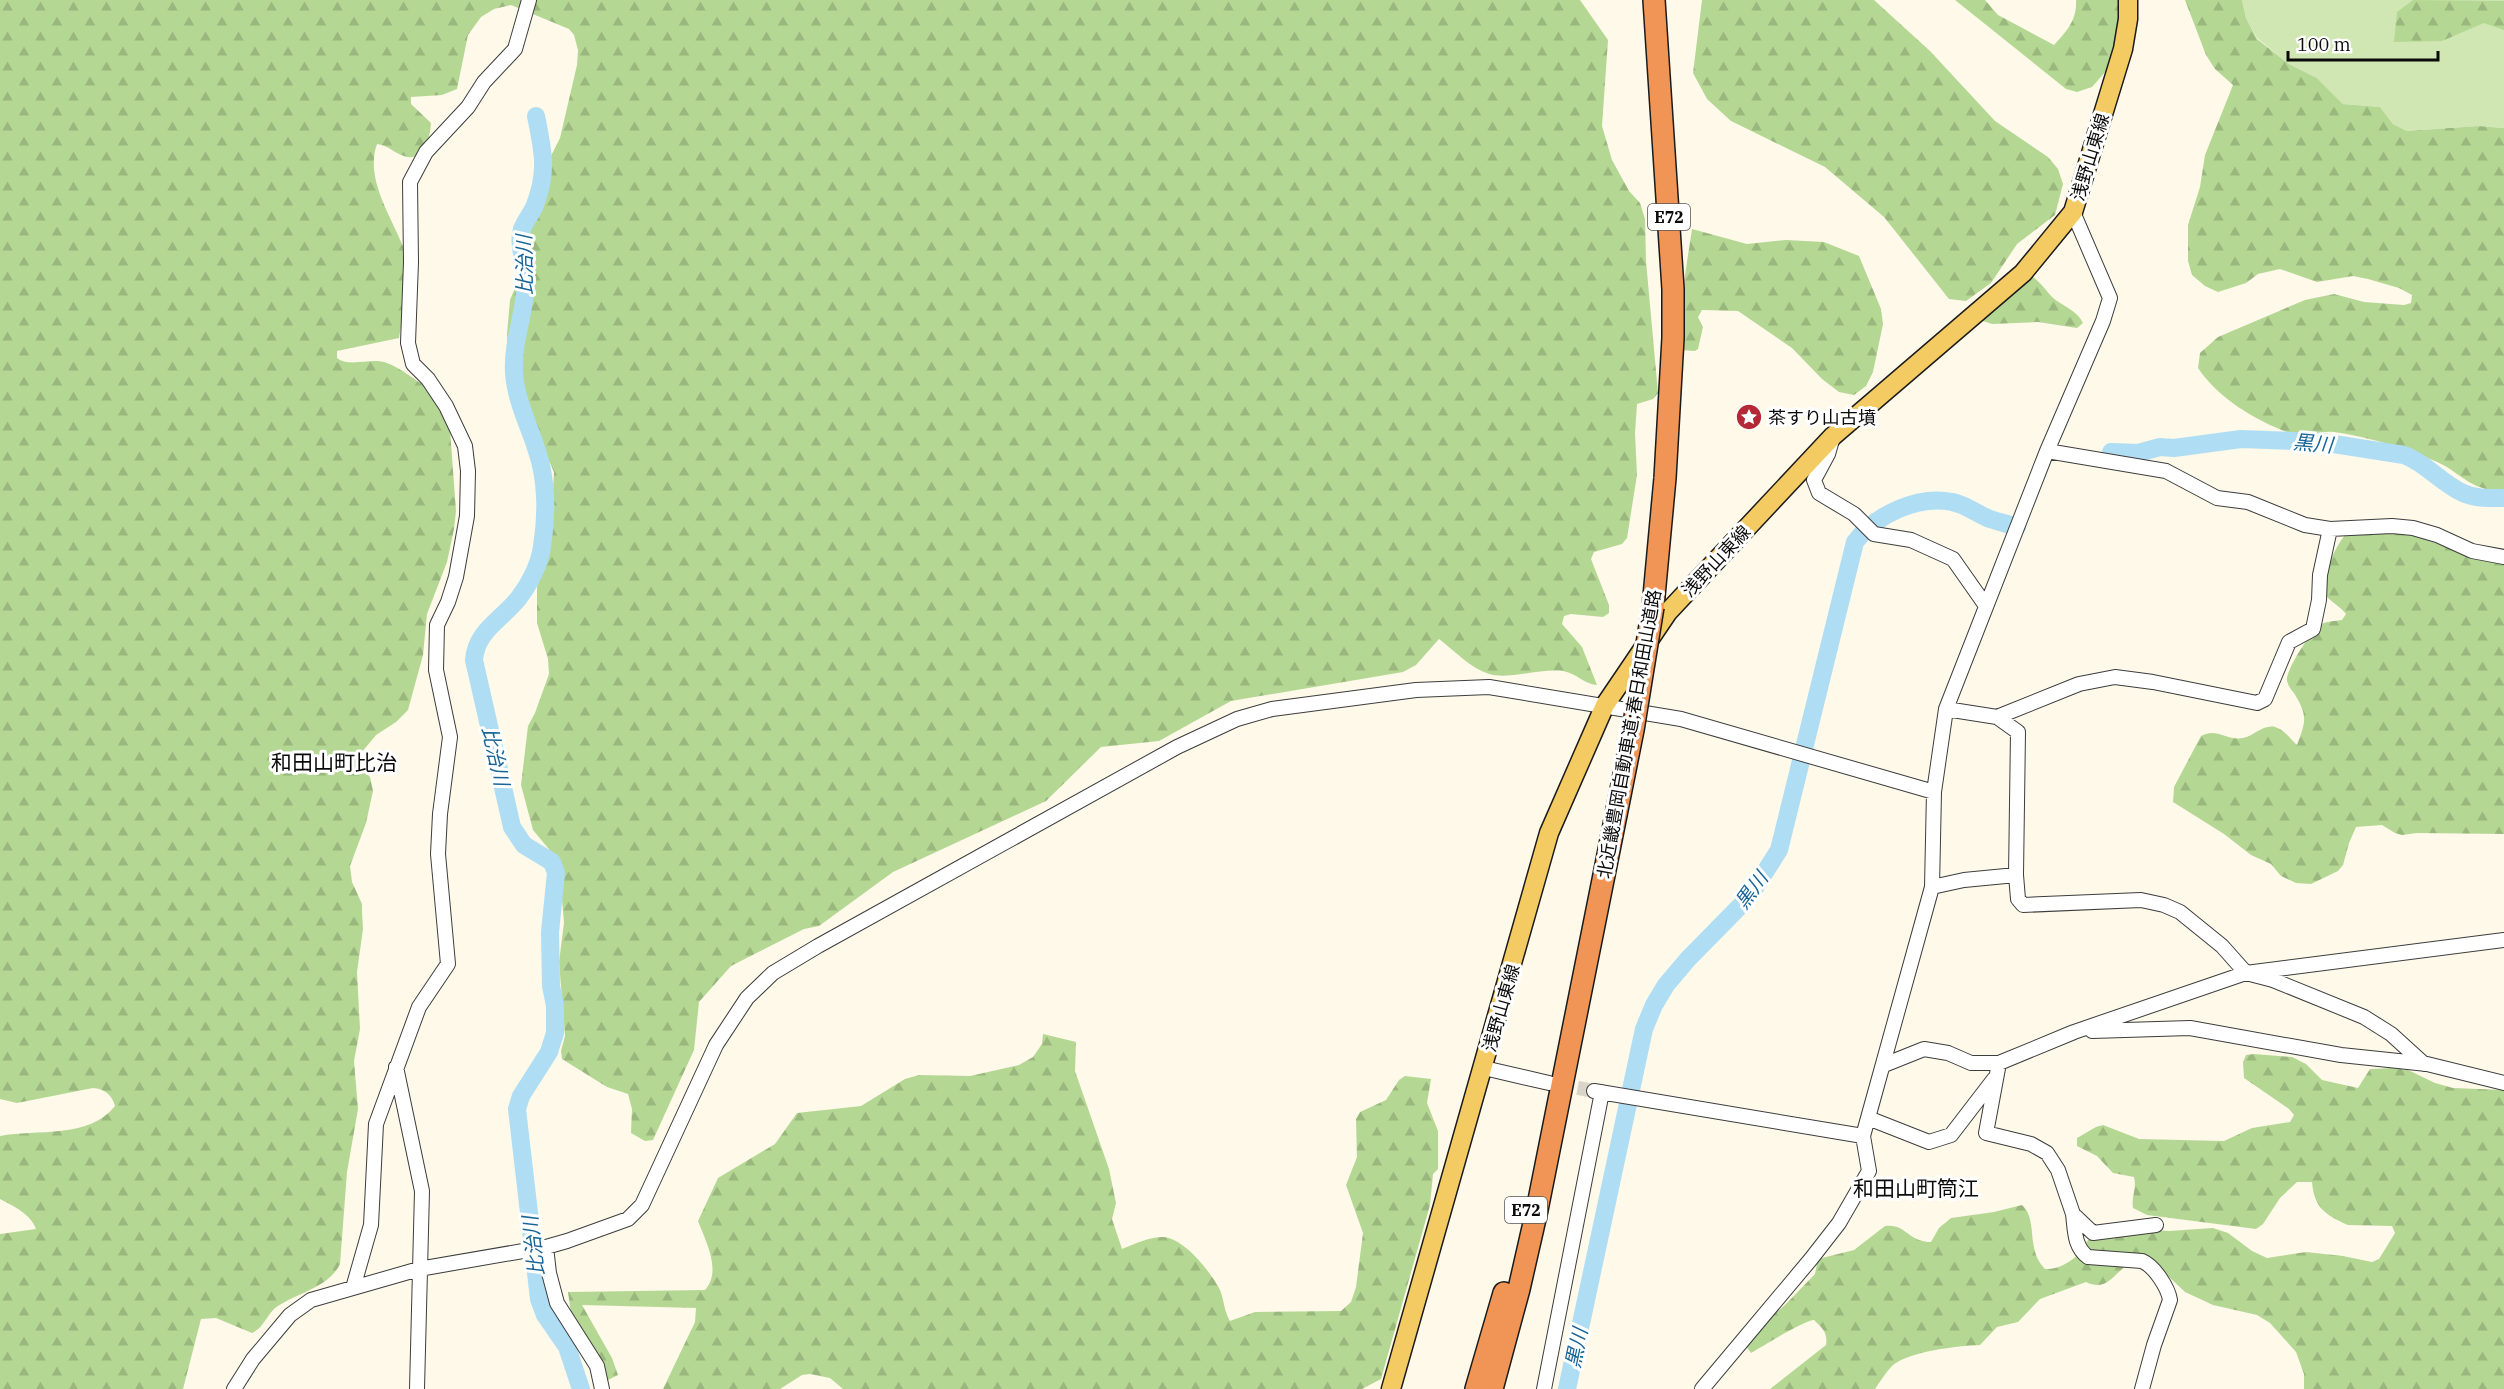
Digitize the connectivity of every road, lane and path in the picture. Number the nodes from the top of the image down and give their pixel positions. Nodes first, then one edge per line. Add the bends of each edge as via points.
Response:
1 (529, 0) edge
2 (1646, 0) edge
3 (1654, 0) edge
4 (2128, 0) edge
5 (2073, 212) junction
6 (1667, 434) junction
7 (1833, 436) junction
8 (2048, 451) junction
9 (2330, 529) junction
10 (2504, 557) edge
11 (1986, 606) junction
12 (1605, 705) junction
13 (1946, 708) junction
14 (1997, 717) junction
15 (1934, 792) junction
16 (2016, 875) junction
17 (1932, 887) junction
18 (2504, 940) edge
19 (2246, 973) junction
20 (1572, 1031) junction
21 (2074, 1032) junction
22 (1999, 1063) junction
23 (2424, 1064) junction
24 (1884, 1065) junction
25 (396, 1067) junction
26 (1484, 1068) junction
27 (1995, 1077) junction
28 (1549, 1083) tunnel mouth
29 (2504, 1083) edge
30 (1868, 1118) junction
31 (1863, 1136) junction
32 (2073, 1214) junction
33 (2156, 1225) dead end
34 (546, 1247) junction
35 (419, 1269) junction
36 (352, 1288) junction
37 (234, 1389) edge
38 (417, 1389) edge
39 (602, 1389) edge
40 (1391, 1389) edge
41 (1476, 1389) edge
42 (1492, 1389) edge
43 (1544, 1389) edge
44 (1702, 1389) edge
45 (2142, 1389) edge

1 - 25 street via 515,49 426,152 410,182 408,343 413,364 446,406 465,447 468,471 467,516 456,577 436,625 436,670 450,737 438,854 448,964 419,1006
2 - 6 highway, 北近畿豊岡自動車道;春日和田山道路 / E72
3 - 6 highway, 北近畿豊岡自動車道;春日和田山道路 / E72 via 1673,289
4 - 5 main road, 浅野山東線 via 2122,49
5 - 7 main road, 浅野山東線 via 2023,273
5 - 8 street via 2110,298
6 - 20 highway, 北近畿豊岡自動車道;春日和田山道路 / E72, bridge via 1653,607 1633,730
7 - 11 street via 1814,480 1819,493 1854,514 1874,534 1911,540 1953,559
7 - 12 main road, 浅野山東線 via 1668,612
8 - 9 street via 2166,471 2217,498 2248,502 2305,525
8 - 11 street
9 - 10 street via 2413,528 2472,551
9 - 14 street via 2313,628 2289,642 2265,699 2257,703 2115,678 2079,684
11 - 13 street
12 - 15 street via 1681,719
12 - 26 main road, 浅野山東線 via 1549,833
12 - 34 street via 1489,687 1416,690 1272,709 1236,718 1177,747 773,973 747,998 717,1045 642,1205 628,1219
13 - 14 street
13 - 15 street
14 - 16 street via 2018,732
15 - 17 street
16 - 17 street
16 - 19 street via 2018,899 2023,905 2141,900 2164,905 2180,912 2222,946
17 - 24 street
18 - 19 street
19 - 21 street
19 - 23 street via 2364,1017 2391,1034
20 - 41 highway, 北近畿豊岡自動車道;春日和田山道路 / E72
20 - 42 highway, 北近畿豊岡自動車道;春日和田山道路 / E72 via 1537,1210
21 - 22 street
21 - 23 street via 2190,1028 2341,1055
22 - 24 street via 1971,1063 1948,1053 1924,1049
22 - 27 street
23 - 29 street
24 - 30 street
25 - 35 street via 422,1191
25 - 36 street via 376,1124 371,1225
26 - 28 street
26 - 40 main road, 浅野山東線
27 - 30 street via 1951,1135 1929,1142
27 - 32 street via 1986,1133 2031,1144 2047,1153 2058,1170
30 - 31 street
31 - 43 street via 1598,1092
31 - 44 street via 1869,1171 1839,1223
32 - 33 street via 2093,1233
32 - 45 street via 2081,1252 2088,1257 2148,1263 2169,1293
34 - 35 street
34 - 39 street via 557,1303 597,1366
35 - 36 street
35 - 38 street
36 - 37 street via 310,1300 290,1315

